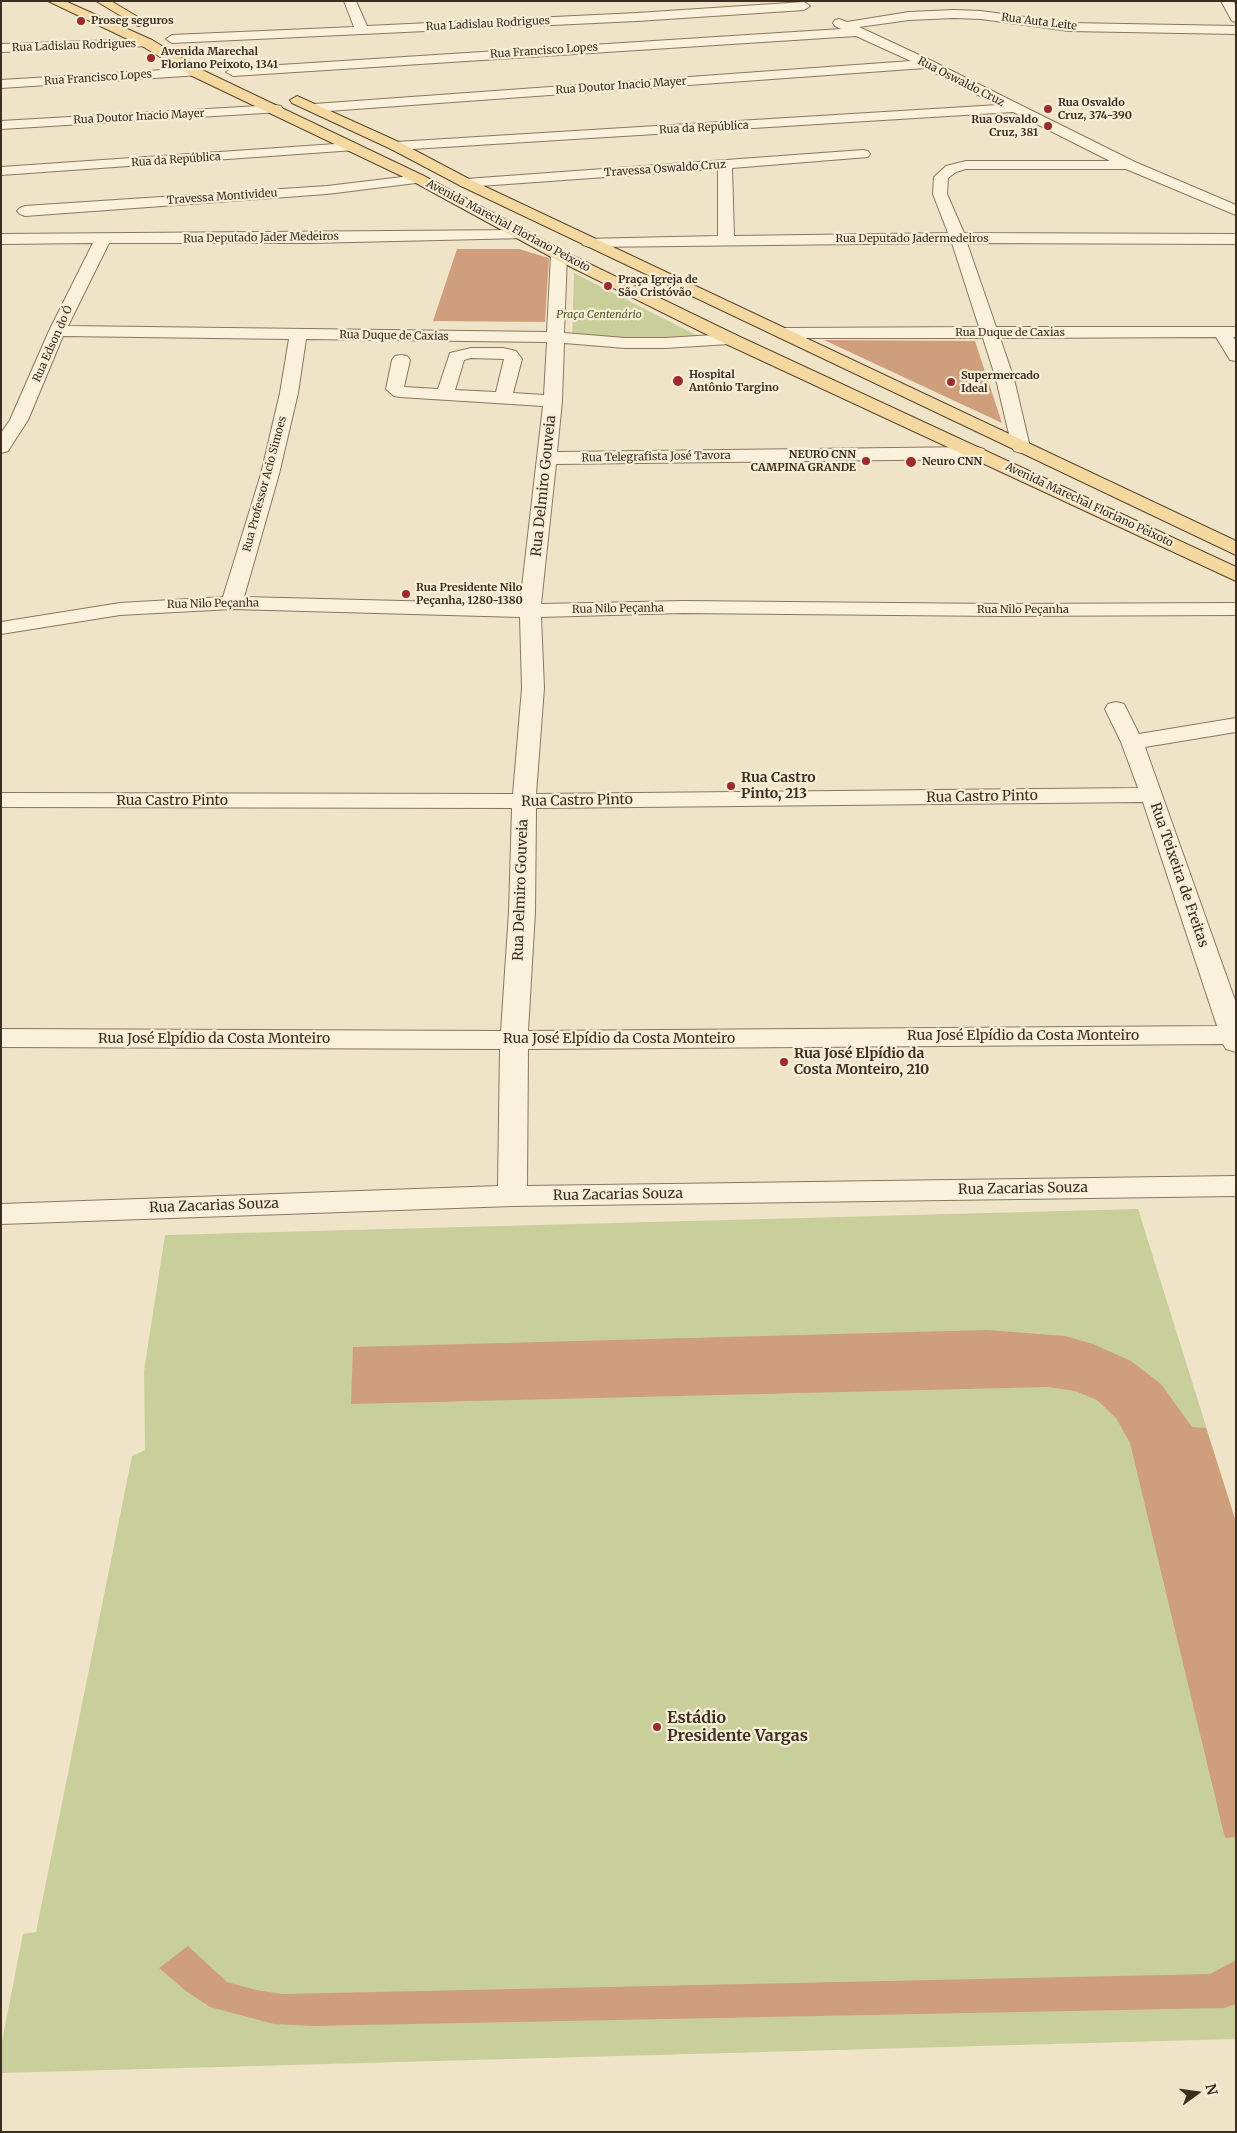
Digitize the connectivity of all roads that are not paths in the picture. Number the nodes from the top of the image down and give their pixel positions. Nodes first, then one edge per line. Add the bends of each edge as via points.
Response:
1 (54, 1) edge
2 (102, 1) edge
3 (350, 1) edge
4 (1227, 1) edge
5 (803, 6) edge
6 (1037, 9) dead end
7 (828, 18) dead end
8 (1236, 18) edge
9 (1045, 24) junction
10 (849, 29) junction
11 (362, 30) junction
12 (1236, 30) edge
13 (172, 39) junction
14 (147, 43) junction
15 (1, 48) edge
16 (198, 53) dead end
17 (216, 63) dead end
18 (927, 64) junction
19 (195, 72) junction
20 (233, 72) junction
21 (1, 84) edge
22 (260, 84) dead end
23 (278, 92) dead end
24 (314, 108) junction
25 (1012, 108) junction
26 (276, 109) junction
27 (1, 125) edge
28 (396, 146) junction
29 (350, 147) junction
30 (863, 154) dead end
31 (725, 164) junction
32 (1130, 165) junction
33 (1, 171) edge
34 (419, 179) junction
35 (466, 183) junction
36 (1184, 189) junction
37 (1227, 190) dead end
38 (1232, 208) edge
39 (26, 211) dead end
40 (521, 235) junction
41 (958, 238) junction
42 (1, 239) edge
43 (1236, 239) edge
44 (103, 240) junction
45 (726, 241) junction
46 (589, 242) junction
47 (559, 256) junction
48 (57, 332) junction
49 (1229, 332) edge
50 (784, 333) junction
51 (990, 333) junction
52 (298, 334) junction
53 (556, 337) junction
54 (730, 339) junction
55 (1236, 356) edge
56 (401, 360) dead end
57 (445, 394) junction
58 (503, 398) junction
59 (553, 401) junction
60 (1, 447) edge
61 (1021, 447) junction
62 (977, 453) junction
63 (546, 458) junction
64 (1236, 549) edge
65 (1236, 575) edge
66 (232, 603) junction
67 (1236, 609) edge
68 (530, 611) junction
69 (1, 628) edge
70 (1116, 709) dead end
71 (1236, 725) edge
72 (1132, 742) junction
73 (1152, 795) junction
74 (1, 800) edge
75 (524, 802) junction
76 (1, 1038) edge
77 (1235, 1038) edge
78 (514, 1040) junction
79 (1236, 1186) edge
80 (512, 1196) junction
81 (1, 1214) edge

1 - 14 main road, Avenida Marechal Floriano Peixoto
2 - 13 main road
3 - 11 street
4 - 8 street
5 - 11 street, Rua Ladislau Rodrigues
6 - 9 street
7 - 10 street, Rua Oswaldo Cruz
9 - 10 street, Rua Auta Leite via 954,14 909,16
9 - 12 street, Rua Auta Leite
10 - 18 street, Rua Oswaldo Cruz
10 - 20 street, Rua Francisco Lopes
11 - 13 street, Rua Ladislau Rodrigues
13 - 16 main road
14 - 15 street, Rua Ladislau Rodrigues
14 - 19 main road, Avenida Marechal Floriano Peixoto
17 - 20 main road
18 - 24 street, Rua Doutor Inacio Mayer
18 - 25 street, Rua Oswaldo Cruz
19 - 21 street, Rua Francisco Lopes
19 - 26 main road, Avenida Marechal Floriano Peixoto
20 - 22 main road
23 - 24 main road, Avenida Marechal Floriano Peixoto
24 - 28 main road, Avenida Marechal Floriano Peixoto
25 - 28 street, Rua da República
25 - 32 street, Rua Oswaldo Cruz
26 - 27 street, Rua Doutor Inacio Mayer
26 - 29 main road, Avenida Marechal Floriano Peixoto
28 - 35 main road, Avenida Marechal Floriano Peixoto
29 - 33 street, Rua da República
29 - 34 main road, Avenida Marechal Floriano Peixoto
30 - 31 street, Travessa Oswaldo Cruz
31 - 35 street, Travessa Oswaldo Cruz
31 - 45 street
32 - 36 street, Rua Oswaldo Cruz
32 - 41 street via 966,165 951,169 941,177 940,194
34 - 39 street, Travessa Montivideu via 317,191
34 - 40 main road, Avenida Marechal Floriano Peixoto
35 - 46 main road, Avenida Marechal Floriano Peixoto
36 - 37 street
36 - 38 street, Rua Oswaldo Cruz
40 - 44 street, Rua Deputado Jader Medeiros
40 - 47 main road, Avenida Marechal Floriano Peixoto
41 - 43 street, Rua Deputado Jadermedeiros
41 - 45 street, Rua Deputado Jadermedeiros
41 - 51 street
42 - 44 street, Rua Deputado Jader Medeiros
44 - 48 street, Rua Edson do Ó
45 - 46 street, Rua Deputado Jadermedeiros
46 - 50 main road, Avenida Marechal Floriano Peixoto
47 - 53 street, Rua Delmiro Gouveia
47 - 54 main road, Avenida Marechal Floriano Peixoto
48 - 52 street, Rua Duque de Caxias
48 - 60 street, Rua Edson do Ó via 19,420
49 - 51 street, Rua Duque de Caxias
49 - 55 street
50 - 51 street, Rua Duque de Caxias
50 - 61 main road, Avenida Marechal Floriano Peixoto
51 - 61 street
52 - 53 street, Rua Duque de Caxias
52 - 66 street, Rua Professor Acio Simoes via 289,392 270,474
53 - 54 street, Rua Duque de Caxias via 625,343 697,343
53 - 59 street, Rua Delmiro Gouveia
54 - 62 main road, Avenida Marechal Floriano Peixoto
56 - 57 street via 395,389
57 - 58 street
57 - 58 street via 456,357 471,353 503,353 510,354 513,359
58 - 59 street
59 - 63 street, Rua Delmiro Gouveia
61 - 64 main road, Avenida Marechal Floriano Peixoto
62 - 63 street, Rua Telegrafista José Tavora
62 - 65 main road, Avenida Marechal Floriano Peixoto
63 - 68 street, Rua Delmiro Gouveia
66 - 68 street, Rua Nilo Peçanha
66 - 69 street, Rua Nilo Peçanha via 120,609
67 - 68 street, Rua Nilo Peçanha via 683,607
68 - 75 street, Rua Delmiro Gouveia via 533,688
70 - 72 street, Rua Teixeira de Freitas
71 - 72 street
72 - 73 street, Rua Teixeira de Freitas
73 - 75 street, Rua Castro Pinto
73 - 77 street, Rua Teixeira de Freitas
74 - 75 street, Rua Castro Pinto
75 - 78 street, Rua Delmiro Gouveia via 522,912
76 - 78 street, Rua José Elpídio da Costa Monteiro
77 - 78 street, Rua José Elpídio da Costa Monteiro
78 - 80 street, Rua Delmiro Gouveia
79 - 80 street, Rua Zacarias Souza
80 - 81 street, Rua Zacarias Souza

